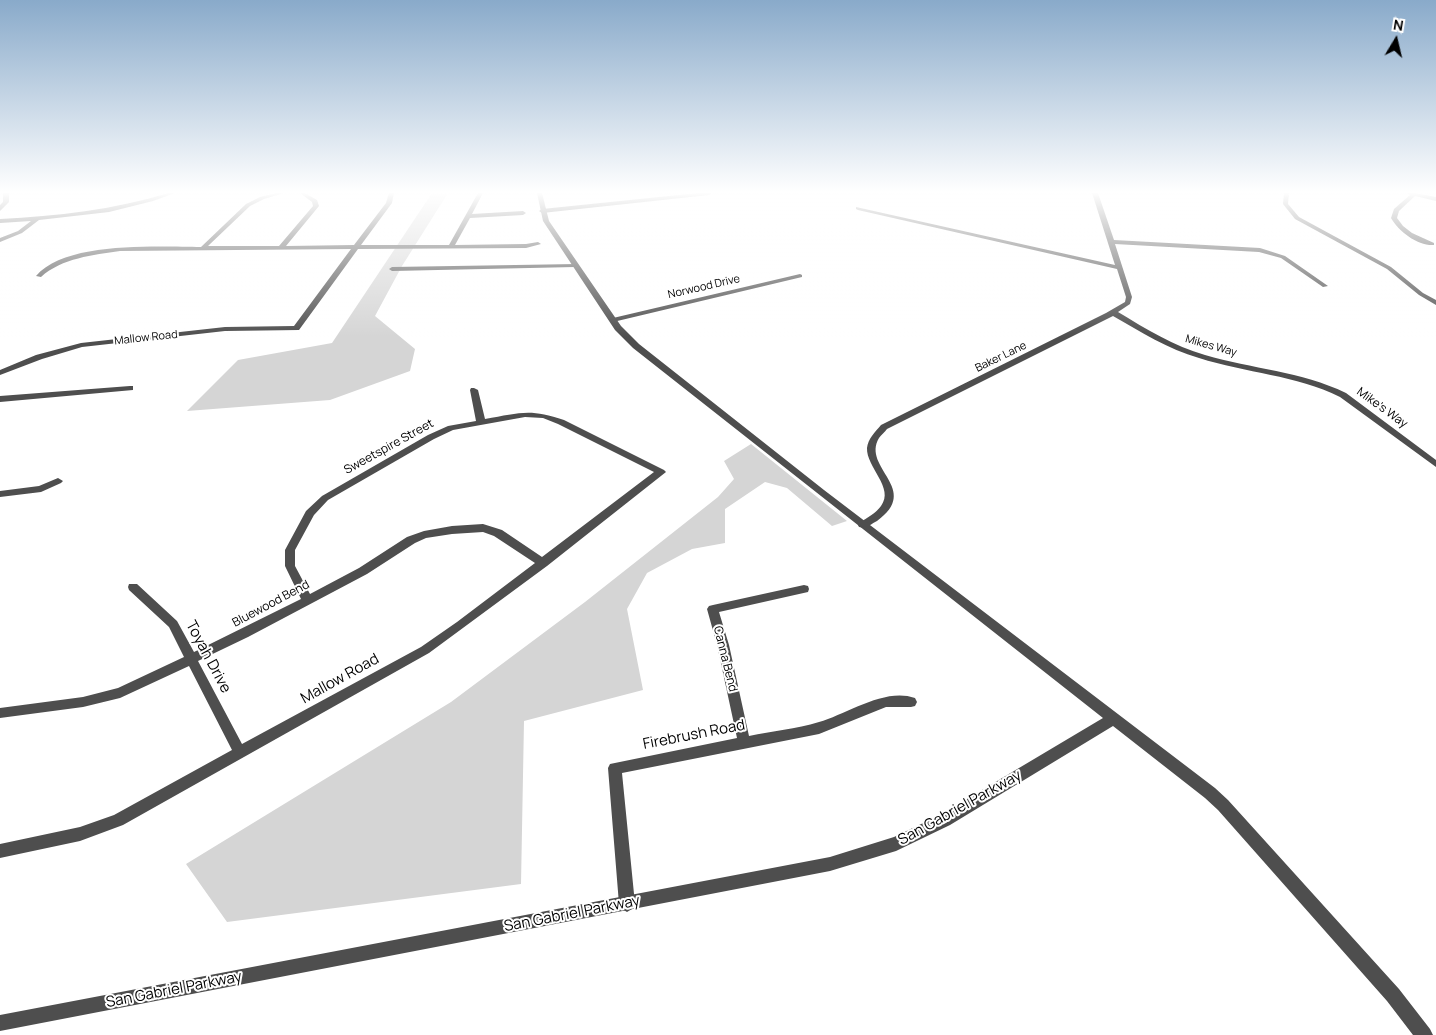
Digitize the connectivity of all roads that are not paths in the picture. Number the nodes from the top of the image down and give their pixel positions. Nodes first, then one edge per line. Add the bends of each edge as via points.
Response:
1 (210, 241) edge
2 (287, 241) edge
3 (361, 241) edge
4 (454, 241) edge
5 (559, 241) edge
6 (1003, 241) edge
7 (1340, 241) edge
8 (1424, 241) edge
9 (1110, 242) joint
10 (538, 244) dead end
11 (1432, 244) dead end
12 (451, 247) junction
13 (281, 248) junction
14 (356, 248) junction
15 (202, 249) junction
16 (575, 265) junction
17 (392, 268) dead end
18 (1119, 268) junction
19 (40, 276) dead end
20 (800, 276) dead end
21 (1325, 286) dead end
22 (1436, 303) edge
23 (1114, 313) junction
24 (613, 320) junction
25 (0, 373) edge
26 (1310, 381) joint
27 (130, 388) dead end
28 (474, 390) dead end
29 (0, 399) edge
30 (481, 422) junction
31 (1436, 464) edge
32 (661, 472) joint
33 (58, 482) dead end
34 (0, 494) edge
35 (863, 525) junction
36 (543, 563) junction
37 (133, 588) dead end
38 (804, 589) dead end
39 (307, 600) junction
40 (192, 660) junction
41 (911, 702) dead end
42 (0, 714) edge
43 (1113, 719) junction
44 (744, 741) junction
45 (240, 753) junction
46 (0, 851) edge
47 (627, 904) junction
48 (0, 1023) edge
49 (1424, 1035) edge

1 - 15 street
2 - 13 street
3 - 14 street
4 - 12 street
5 - 16 street
6 - 18 street
7 - 22 street via 1390,268
8 - 11 street
9 - 18 street, Baker Lane
9 - 21 street via 1260,250 1283,257
10 - 12 street
12 - 14 street
13 - 14 street
13 - 15 street
14 - 25 street, Mallow Road via 296,328 225,329 81,345
15 - 19 street via 101,252 53,266
16 - 17 street
16 - 24 street
18 - 23 street, Baker Lane via 1129,299
20 - 24 street, Norwood Drive
23 - 26 street, Mikes Way via 1166,343 1194,354
23 - 35 street, Baker Lane via 878,432 871,451 889,493 889,502 884,510
24 - 35 street via 636,346
26 - 31 street, Mike's Way via 1343,395
27 - 29 street
28 - 30 street
30 - 32 street, Sweetspire Street via 525,414 544,416
30 - 39 street, Sweetspire Street via 451,428 431,437 316,506 305,520 289,558 293,575
32 - 36 street, Mallow Road
33 - 34 street via 41,489
35 - 43 street
36 - 39 street, Bluewood Bend via 498,533 483,528 452,530 411,540 363,571
36 - 45 street, Mallow Road via 425,650
37 - 40 street, Toyah Drive via 173,624
38 - 44 street, Canna Bend via 713,609
39 - 40 street, Bluewood Bend
40 - 42 street, Bluewood Bend via 120,693
40 - 45 street, Toyah Drive
41 - 44 street, Firebrush Road via 886,702 819,728
43 - 47 street, San Gabriel Parkway via 946,820 896,844 830,864
43 - 49 street via 1223,805 1393,994
44 - 47 street, Firebrush Road via 615,768
45 - 46 street, Mallow Road via 118,820 80,834
47 - 48 street, San Gabriel Parkway

